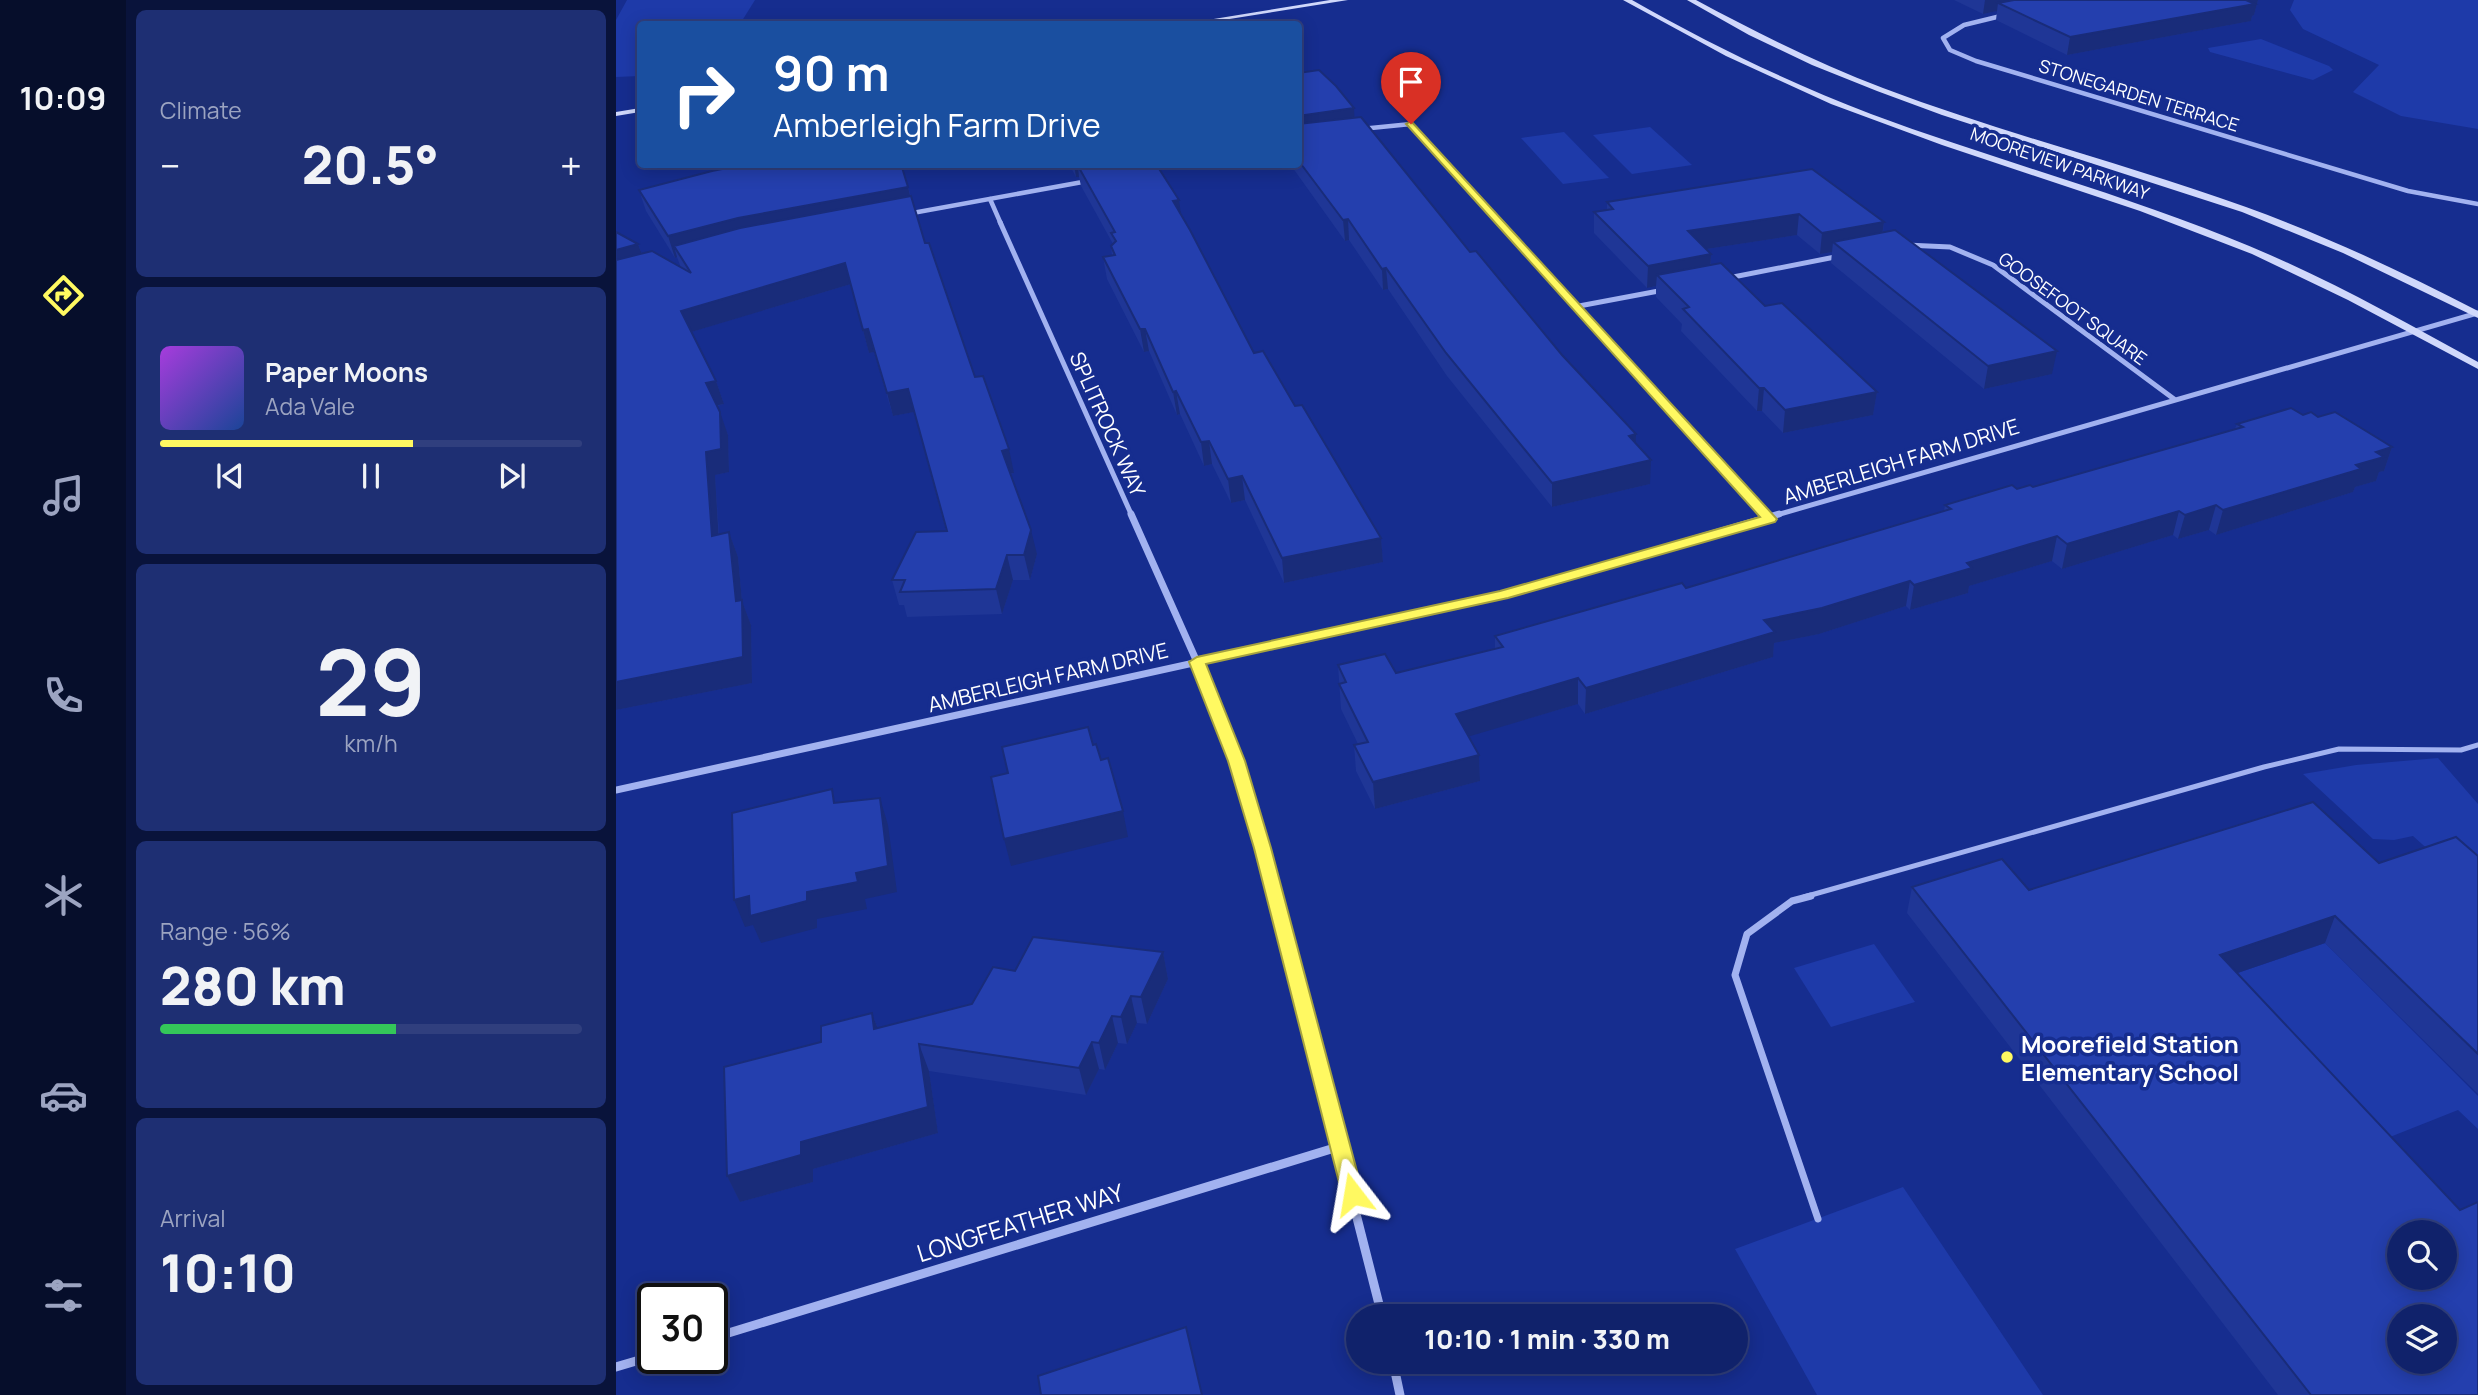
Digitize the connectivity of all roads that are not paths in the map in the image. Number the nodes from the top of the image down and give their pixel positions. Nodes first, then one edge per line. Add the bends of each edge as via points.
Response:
1 (1344, 0) edge
2 (1627, 0) edge
3 (1691, 0) edge
4 (2010, 14) edge
5 (1207, 21) edge
6 (637, 110) edge
7 (616, 114) edge
8 (1351, 131) edge
9 (1153, 168) edge
10 (1148, 169) edge
11 (1095, 179) edge
12 (990, 199) junction
13 (2478, 204) edge
14 (898, 215) edge
15 (1896, 245) edge
16 (1843, 256) edge
17 (1724, 278) edge
18 (1672, 289) edge
19 (1579, 306) junction
20 (2477, 314) edge
21 (2416, 332) junction
22 (2478, 366) edge
23 (2174, 398) junction
24 (1770, 519) junction
25 (1197, 662) junction
26 (2478, 745) edge
27 (616, 790) edge
28 (1341, 1146) junction
29 (1818, 1219) dead end
30 (1379, 1304) edge
31 (728, 1333) edge
32 (637, 1361) edge
33 (616, 1367) edge
34 (1396, 1374) edge
35 (1400, 1395) edge

1 - 5 main road
2 - 21 main road, MOOREVIEW PARKWAY via 1782,79 1904,129 2223,238 2294,268
3 - 20 main road, MOOREVIEW PARKWAY via 1813,61 1903,97 2303,233
4 - 13 street, STONEGARDEN TERRACE via 1972,21 1943,38 1950,50 2003,69 2408,191
6 - 7 main road
8 - 19 street via 1411,124
9 - 10 street
11 - 12 street
12 - 14 street
12 - 25 street, SPLITROCK WAY
15 - 23 street, GOOSEFOOT SQUARE via 1950,247 1993,265
16 - 17 street
18 - 19 street
19 - 24 street
20 - 21 street
21 - 22 main road, MOOREVIEW PARKWAY
21 - 23 street, AMBERLEIGH FARM DRIVE
23 - 24 street, AMBERLEIGH FARM DRIVE
24 - 25 street, AMBERLEIGH FARM DRIVE via 1503,595
25 - 27 street, AMBERLEIGH FARM DRIVE
25 - 28 street, SPLITROCK WAY via 1236,761 1259,836
26 - 29 lane via 2461,750 2339,749 1792,901 1747,934 1735,975
28 - 30 street, SPLITROCK WAY
28 - 31 street, LONGFEATHER WAY
32 - 33 street
34 - 35 street

